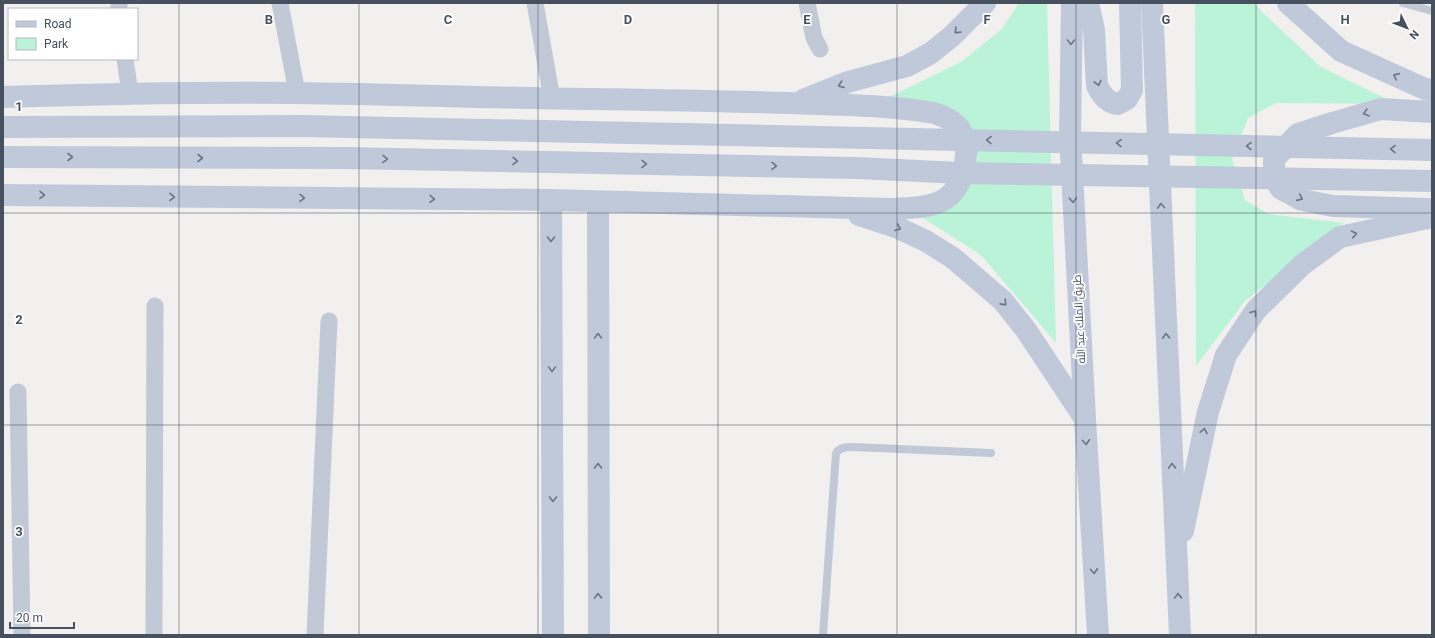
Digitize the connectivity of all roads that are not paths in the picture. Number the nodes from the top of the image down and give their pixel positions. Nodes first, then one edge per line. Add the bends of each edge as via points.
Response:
1 (280, 3) edge
2 (535, 3) edge
3 (807, 3) edge
4 (985, 3) edge
5 (1072, 3) edge
6 (1088, 3) edge
7 (1130, 3) edge
8 (1152, 3) edge
9 (1288, 3) edge
10 (1403, 3) edge
11 (1432, 11) edge
12 (820, 49) dead end
13 (126, 60) edge
14 (1432, 90) edge
15 (130, 93) junction
16 (297, 93) junction
17 (3, 97) edge
18 (552, 99) junction
19 (795, 103) junction
20 (1432, 112) edge
21 (3, 127) edge
22 (1432, 150) edge
23 (3, 157) edge
24 (1432, 181) edge
25 (3, 195) edge
26 (551, 200) junction
27 (598, 202) junction
28 (835, 207) junction
29 (1432, 209) edge
30 (1432, 217) edge
31 (155, 306) dead end
32 (329, 321) dead end
33 (18, 392) dead end
34 (1085, 419) junction
35 (991, 453) dead end
36 (1176, 566) junction
37 (22, 635) edge
38 (154, 635) edge
39 (315, 635) edge
40 (553, 635) edge
41 (598, 635) edge
42 (823, 635) edge
43 (1098, 635) edge
44 (1180, 635) edge

1 - 16 street
2 - 18 street
3 - 12 street via 814,38
4 -> 19 main road via 931,53 907,66 848,82
5 -> 34 main road, طريق الملك عبد الله via 1070,135
6 -> 7 main road via 1094,30 1097,86 1107,99 1118,104 1127,99 1132,90
36 -> 8 main road
14 -> 9 main road via 1341,51
10 - 11 lane
13 - 15 street
15 - 16 main road
15 - 17 main road
16 - 18 main road
18 - 19 main road
19 - 28 main road via 902,108 934,113 953,122 966,143 962,177 957,189 943,201 927,207 891,209
20 -> 29 main road via 1380,109 1298,134 1274,159 1274,175 1280,188 1302,200 1333,206
22 -> 21 main road, bridge via 310,126
23 -> 24 main road, bridge via 346,158
25 -> 26 main road
26 - 27 main road
26 -> 40 main road
27 - 28 main road
41 -> 27 main road
28 -> 34 main road via 896,227 926,241 975,276 1003,301 1026,330
36 -> 30 main road via 1208,412 1226,355 1256,310 1302,265 1340,237
31 - 38 street
32 - 39 street
33 - 37 street
34 -> 43 main road, طريق الملك عبد الله
35 - 42 lane via 854,447 842,448 836,452
44 -> 36 main road

